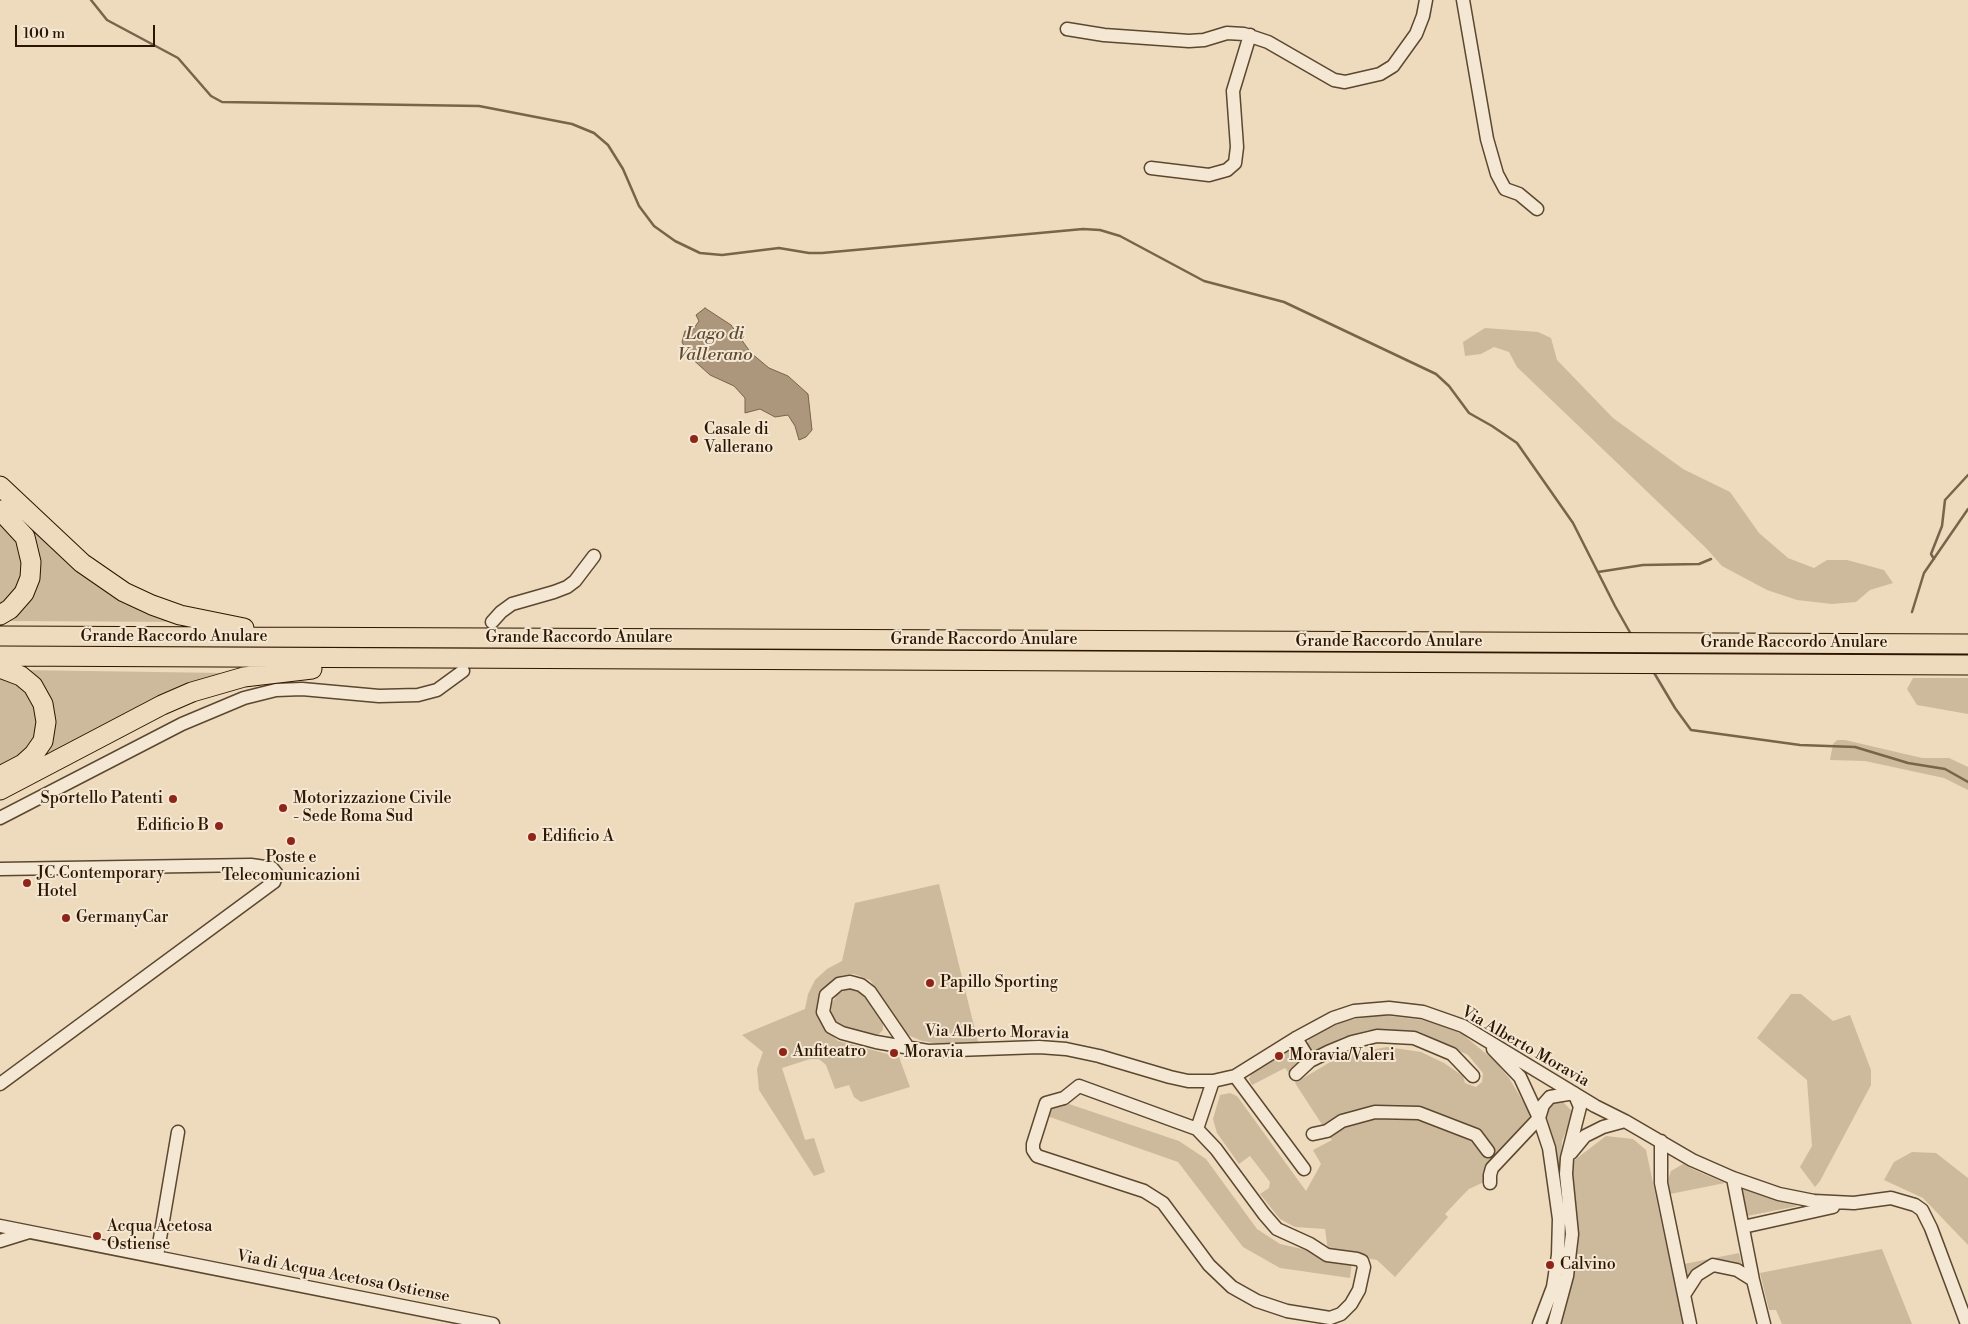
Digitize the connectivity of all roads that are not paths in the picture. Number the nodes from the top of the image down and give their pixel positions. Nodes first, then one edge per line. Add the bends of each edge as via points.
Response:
1 (1426, 0) edge
2 (1463, 0) edge
3 (1067, 29) dead end
4 (1250, 35) junction
5 (1151, 168) dead end
6 (1537, 209) dead end
7 (0, 486) edge
8 (0, 510) edge
9 (594, 556) dead end
10 (0, 616) edge
11 (492, 622) dead end
12 (0, 636) edge
13 (315, 638) junction
14 (1968, 644) edge
15 (0, 656) edge
16 (434, 659) junction
17 (1968, 665) edge
18 (0, 668) edge
19 (463, 671) dead end
20 (0, 776) edge
21 (0, 790) edge
22 (0, 818) edge
23 (0, 869) edge
24 (1480, 1037) junction
25 (1296, 1038) junction
26 (907, 1046) junction
27 (1310, 1061) junction
28 (1296, 1074) dead end
29 (1235, 1076) junction
30 (1473, 1076) dead end
31 (1213, 1081) junction
32 (0, 1084) edge
33 (1574, 1093) junction
34 (1539, 1118) junction
35 (1625, 1121) junction
36 (1197, 1129) junction
37 (178, 1132) dead end
38 (1313, 1134) dead end
39 (1661, 1141) junction
40 (1488, 1151) dead end
41 (1567, 1158) junction
42 (1304, 1169) dead end
43 (1733, 1178) junction
44 (1490, 1182) dead end
45 (1854, 1203) junction
46 (0, 1226) edge
47 (1743, 1227) junction
48 (31, 1232) junction
49 (0, 1241) edge
50 (157, 1256) junction
51 (1753, 1280) junction
52 (1684, 1295) junction
53 (493, 1324) edge
54 (1539, 1324) edge
55 (1554, 1324) edge
56 (1690, 1324) edge
57 (1764, 1324) edge
58 (1967, 1324) edge

1 - 4 street via 1416,34 1394,66 1380,74 1348,82 1334,80
2 - 6 street via 1487,138 1497,174 1505,189 1519,194
3 - 4 street via 1104,36 1190,41 1227,33
4 - 5 street via 1233,91 1235,163 1227,170 1210,175
7 - 13 highway via 82,563 136,598 168,612 204,621
8 - 10 highway via 25,537 31,562 30,578 24,593
9 - 11 street via 567,587 512,604
12 - 13 highway, Grande Raccordo Anulare
13 - 14 highway, Grande Raccordo Anulare
15 - 16 highway, Grande Raccordo Anulare
16 - 17 highway, Grande Raccordo Anulare
16 - 21 highway via 274,672 217,684 162,705
18 - 20 highway via 21,676 33,686 43,704 46,722 43,741 33,756
19 - 22 street via 445,685 424,694 379,696 294,689 244,698 182,724
23 - 32 street via 251,865 268,866 277,874 274,882
24 - 25 street, Via Alberto Moravia via 1463,1026 1423,1012 1389,1008 1354,1011 1333,1018
24 - 33 street, Via Alberto Moravia
24 - 34 street via 1520,1077
25 - 27 street
25 - 29 street, Via Alberto Moravia
26 - 26 street, Via Alberto Moravia via 870,992 861,985 839,984 826,995 824,1018 836,1031
26 - 31 street, Via Alberto Moravia via 928,1051 1066,1049 1188,1081
27 - 28 street
27 - 30 street via 1344,1045 1377,1036 1414,1038 1452,1054
29 - 31 street, Via Alberto Moravia
29 - 42 street
31 - 36 street
33 - 34 street via 1550,1097
33 - 35 street, Via Alberto Moravia
33 - 41 street via 1580,1107
34 - 44 street via 1492,1168
34 - 54 street via 1549,1148 1559,1219 1558,1255 1552,1287
35 - 39 street, Via Alberto Moravia
35 - 41 street via 1584,1136
36 - 36 street via 1078,1086 1064,1098 1046,1103 1033,1150 1037,1156 1144,1191 1163,1203 1208,1265 1232,1287 1287,1311 1330,1318 1341,1314 1359,1290 1364,1267 1362,1261 1327,1255 1277,1229
37 - 50 street
38 - 40 street via 1327,1132 1342,1121 1375,1112 1419,1113 1476,1135
39 - 43 street, Via Alberto Moravia via 1692,1160
39 - 52 street via 1661,1183
41 - 55 street via 1572,1234 1568,1276
43 - 45 street, Via Alberto Moravia via 1814,1202
43 - 47 street
45 - 47 street
45 - 58 street, Via Alberto Moravia via 1882,1198 1899,1199 1922,1210
46 - 48 street, Via di Acqua Acetosa Ostiense
47 - 51 street
48 - 49 street
48 - 50 street, Via di Acqua Acetosa Ostiense
50 - 53 street, Via di Acqua Acetosa Ostiense
51 - 52 street via 1737,1270 1712,1266 1696,1275
51 - 57 street
52 - 56 street

